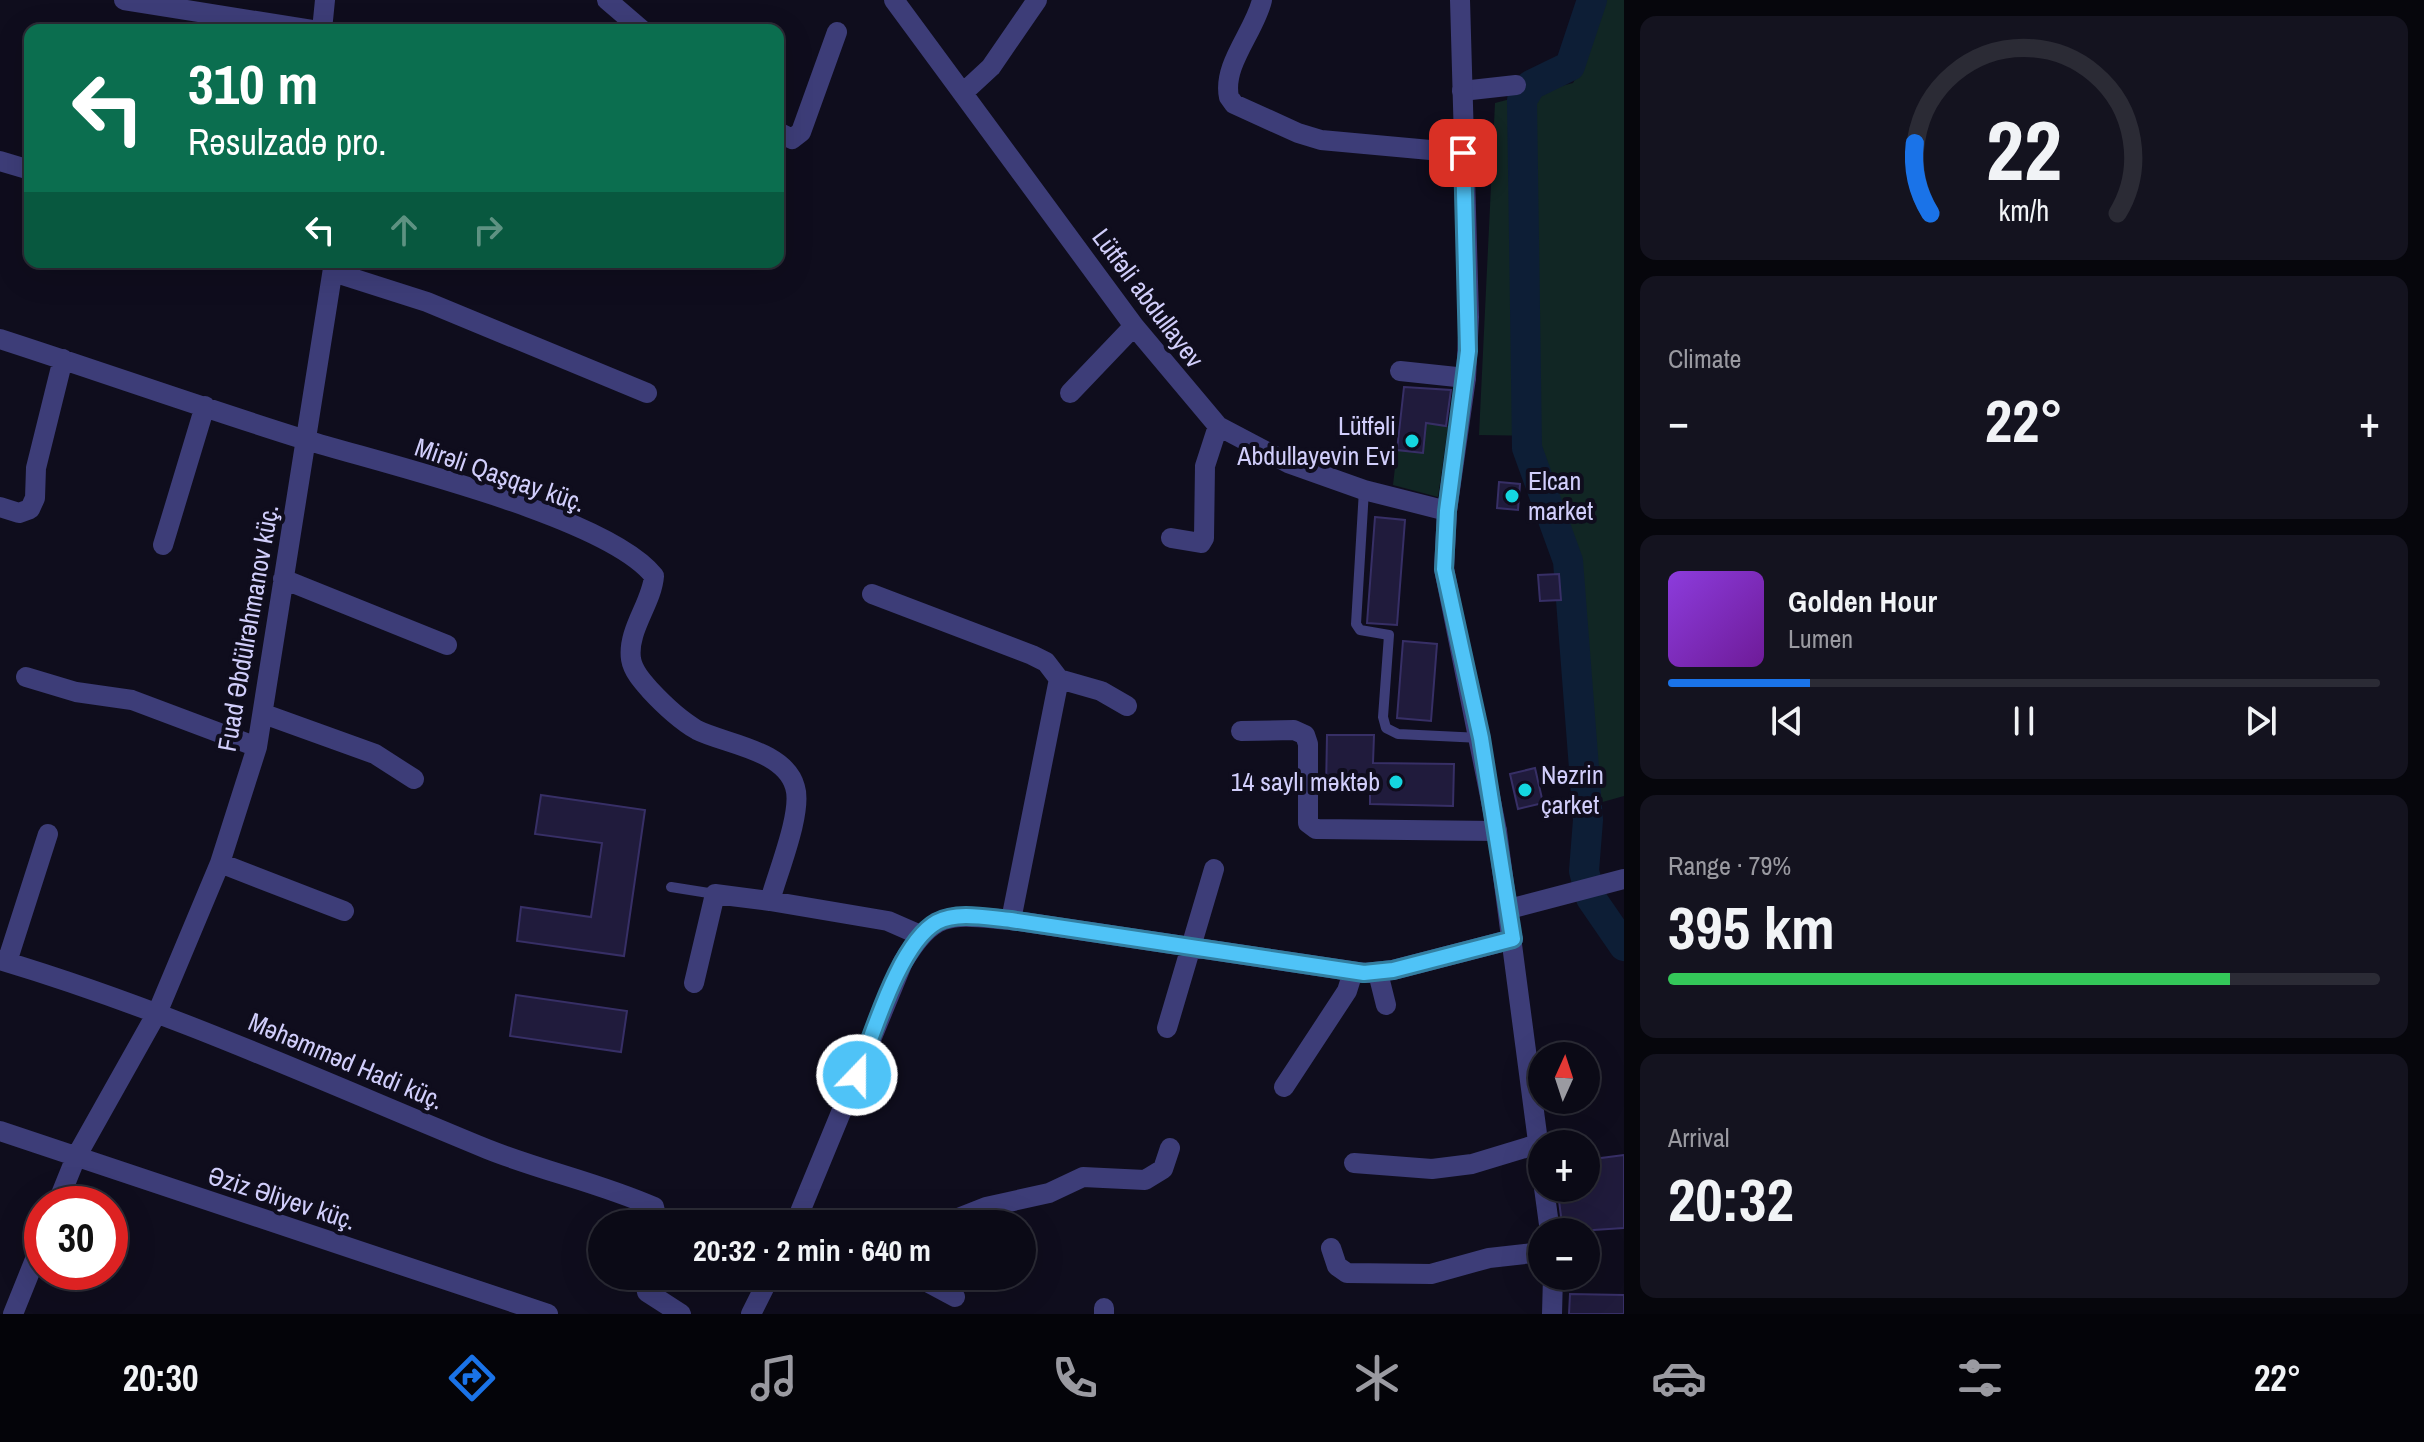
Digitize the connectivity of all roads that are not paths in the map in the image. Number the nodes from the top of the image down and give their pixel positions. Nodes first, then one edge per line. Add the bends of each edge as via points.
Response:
1 (124, 0) edge
2 (325, 0) edge
3 (607, 0) edge
4 (894, 0) edge
5 (1037, 0) edge
6 (1262, 0) edge
7 (1460, 0) edge
8 (274, 24) edge
9 (323, 24) edge
10 (635, 24) edge
11 (837, 32) dead end
12 (1516, 85) dead end
13 (1462, 91) junction
14 (964, 92) junction
15 (784, 135) edge
16 (1463, 153) junction
17 (0, 161) edge
18 (24, 168) edge
19 (334, 268) edge
20 (337, 268) edge
21 (1134, 326) junction
22 (0, 339) edge
23 (63, 359) junction
24 (1400, 371) dead end
25 (1466, 378) junction
26 (647, 393) dead end
27 (1070, 393) dead end
28 (205, 406) junction
29 (1218, 426) junction
30 (306, 440) junction
31 (1364, 490) junction
32 (0, 507) edge
33 (1447, 511) junction
34 (1171, 538) dead end
35 (163, 545) dead end
36 (283, 579) junction
37 (872, 594) dead end
38 (447, 645) dead end
39 (26, 677) dead end
40 (1059, 679) junction
41 (1127, 706) dead end
42 (264, 714) junction
43 (1241, 731) dead end
44 (1481, 738) junction
45 (257, 747) junction
46 (414, 779) dead end
47 (1497, 831) junction
48 (48, 834) dead end
49 (220, 863) junction
50 (1214, 869) dead end
51 (1624, 879) edge
52 (671, 887) dead end
53 (715, 894) junction
54 (770, 901) junction
55 (1509, 909) junction
56 (344, 911) dead end
57 (1011, 920) junction
58 (920, 935) junction
59 (1513, 939) junction
60 (1194, 948) junction
61 (3, 961) edge
62 (1353, 972) junction
63 (1378, 973) junction
64 (694, 983) dead end
65 (1386, 1005) dead end
66 (158, 1011) junction
67 (1167, 1028) dead end
68 (1284, 1087) dead end
69 (1536, 1130) edge
70 (0, 1131) edge
71 (1528, 1147) edge
72 (1170, 1148) dead end
73 (76, 1157) junction
74 (1354, 1163) dead end
75 (64, 1186) edge
76 (655, 1210) edge
77 (801, 1210) edge
78 (978, 1210) edge
79 (1331, 1248) dead end
80 (1528, 1254) edge
81 (24, 1287) edge
82 (647, 1290) edge
83 (763, 1290) edge
84 (939, 1290) edge
85 (1553, 1290) edge
86 (955, 1297) dead end
87 (13, 1314) edge
88 (548, 1314) edge
89 (681, 1314) edge
90 (751, 1314) edge
91 (1552, 1314) edge

1 - 8 street
2 - 9 street
3 - 10 street
4 - 14 street, Lütfəli abdullayev
5 - 14 street via 991,67
6 - 16 street via 1229,77 1234,104 1321,140
7 - 13 street
11 - 15 street via 801,132 792,139
12 - 13 street
13 - 16 street
14 - 21 street, Lütfəli abdullayev
16 - 25 street
17 - 18 street
19 - 30 street, Fuad Əbdülrəhmanov küç.
20 - 26 street
21 - 27 street
21 - 29 street, Lütfəli abdullayev
22 - 23 street, Mirəli Qaşqay küç.
23 - 28 street, Mirəli Qaşqay küç.
23 - 32 street via 36,468 35,498 30,509 19,513
24 - 25 street
25 - 33 street
28 - 30 street, Mirəli Qaşqay küç.
28 - 35 street
29 - 31 street, Lütfəli abdullayev via 1288,463
29 - 34 street via 1205,466 1204,538 1192,543
30 - 36 street, Fuad Əbdülrəhmanov küç.
30 - 54 street, Mirəli Qaşqay küç. via 509,501 601,538 649,570 653,586 631,658 639,677 697,730 751,747 795,785 797,803
31 - 33 street, Lütfəli abdullayev
31 - 44 lane via 1356,624 1360,630 1389,635 1386,728 1398,734
33 - 44 street via 1444,569
36 - 38 street
36 - 42 street, Fuad Əbdülrəhmanov küç.
37 - 40 street via 1032,655 1046,662
39 - 45 street via 76,692 132,700
40 - 41 street via 1101,691
40 - 57 street
42 - 45 street, Fuad Əbdülrəhmanov küç.
42 - 46 street via 375,754
43 - 47 street via 1294,730 1305,735 1308,823 1316,829
44 - 47 street
45 - 49 street, Fuad Əbdülrəhmanov küç.
47 - 55 street
48 - 61 street
49 - 56 street
49 - 66 street, Fuad Əbdülrəhmanov küç.
50 - 60 street
51 - 55 street
52 - 53 lane
53 - 54 street
53 - 64 street
54 - 58 street via 888,921
55 - 59 street
57 - 58 street via 958,916 938,921
57 - 60 street
58 - 77 street via 903,962
59 - 63 street
59 - 69 street
60 - 62 street
60 - 67 street
61 - 66 street, Məhəmməd Hadi küç.
62 - 63 street
62 - 68 street via 1347,991
63 - 65 street
66 - 73 street, Fuad Əbdülrəhmanov küç.
66 - 76 street, Məhəmməd Hadi küç. via 492,1150 630,1196
70 - 73 street, Əziz Əliyev küç.
71 - 74 street via 1472,1164 1432,1169
72 - 78 street via 1163,1169 1145,1180 1083,1177 1049,1193
73 - 75 street, Fuad Əbdülrəhmanov küç.
73 - 88 street, Əziz Əliyev küç.
79 - 80 street via 1337,1266 1347,1273 1431,1274
81 - 87 street
82 - 89 street
83 - 90 street
84 - 86 street
85 - 91 street

